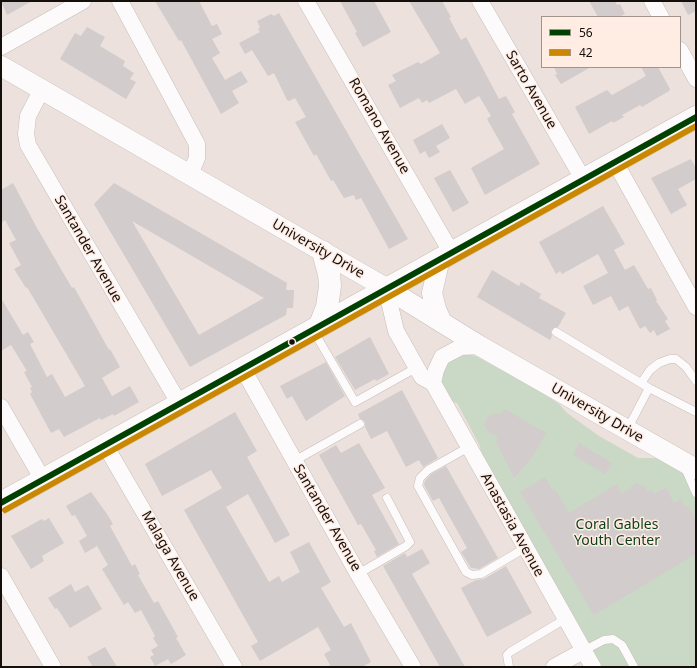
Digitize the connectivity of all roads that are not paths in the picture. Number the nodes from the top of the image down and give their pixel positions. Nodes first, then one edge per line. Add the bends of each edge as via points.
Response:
1 (83, 1) edge
2 (120, 1) edge
3 (306, 1) edge
4 (480, 1) edge
5 (652, 1) edge
6 (660, 16) edge
7 (1, 47) edge
8 (681, 52) edge
9 (1, 66) edge
10 (696, 79) edge
11 (42, 89) junction
12 (696, 116) edge
13 (615, 162) junction
14 (190, 174) junction
15 (583, 179) junction
16 (323, 252) junction
17 (445, 255) junction
18 (386, 288) junction
19 (696, 306) edge
20 (442, 324) junction
21 (316, 327) junction
22 (556, 332) dead end
23 (480, 346) junction
24 (416, 368) junction
25 (242, 369) junction
26 (696, 381) edge
27 (433, 383) junction
28 (641, 383) junction
29 (649, 388) junction
30 (179, 403) junction
31 (1, 408) edge
32 (696, 412) edge
33 (360, 424) dead end
34 (626, 430) junction
35 (105, 445) junction
36 (469, 447) junction
37 (294, 461) junction
38 (689, 465) edge
39 (43, 480) junction
40 (696, 493) edge
41 (387, 498) dead end
42 (1, 503) edge
43 (525, 548) junction
44 (358, 574) junction
45 (1, 576) edge
46 (565, 619) junction
47 (583, 651) junction
48 (53, 667) edge
49 (234, 667) edge
50 (414, 667) edge
51 (509, 667) edge
52 (554, 667) edge
53 (593, 667) edge
54 (634, 667) edge

1 - 7 street
2 - 14 street via 197,144 197,158
3 - 17 street, Romano Avenue
4 - 15 street, Sarto Avenue
5 - 6 street
8 - 10 street
9 - 11 street, University Drive
11 - 14 street, University Drive
11 - 30 street, Santander Avenue via 28,116 28,145
12 - 13 main road
13 - 15 main road
13 - 19 street
14 - 16 street, University Drive
15 - 17 main road
16 - 18 street, University Drive
16 - 21 main road via 330,274 330,286 327,307
17 - 18 main road
17 - 20 street via 432,293
18 - 20 street, University Drive
18 - 21 main road
18 - 24 street, Anastasia Avenue via 396,331
20 - 23 street, University Drive
21 - 24 lane via 355,402
21 - 25 main road
22 - 28 lane
23 - 27 street via 461,348 442,357
23 - 34 street, University Drive
24 - 27 street, Anastasia Avenue via 422,377
25 - 30 main road
25 - 37 street, Santander Avenue
26 - 28 lane via 676,359 670,359 650,370
27 - 36 street, Anastasia Avenue
28 - 29 lane
29 - 32 lane
29 - 34 lane
30 - 35 main road
31 - 39 street
33 - 37 lane
34 - 38 street, University Drive
35 - 39 main road
35 - 49 street, Malaga Avenue
36 - 43 street, Anastasia Avenue
36 - 43 lane via 428,470 420,478 418,486 466,572 472,575 481,574
37 - 44 street, Santander Avenue
38 - 40 lane
39 - 42 main road
41 - 44 lane via 410,542
43 - 46 street, Anastasia Avenue
44 - 50 street, Santander Avenue
45 - 48 street
46 - 47 street, Anastasia Avenue
46 - 51 lane via 510,652 507,655
47 - 52 street
47 - 53 street, Anastasia Avenue
47 - 54 lane via 604,640 613,639 622,645

